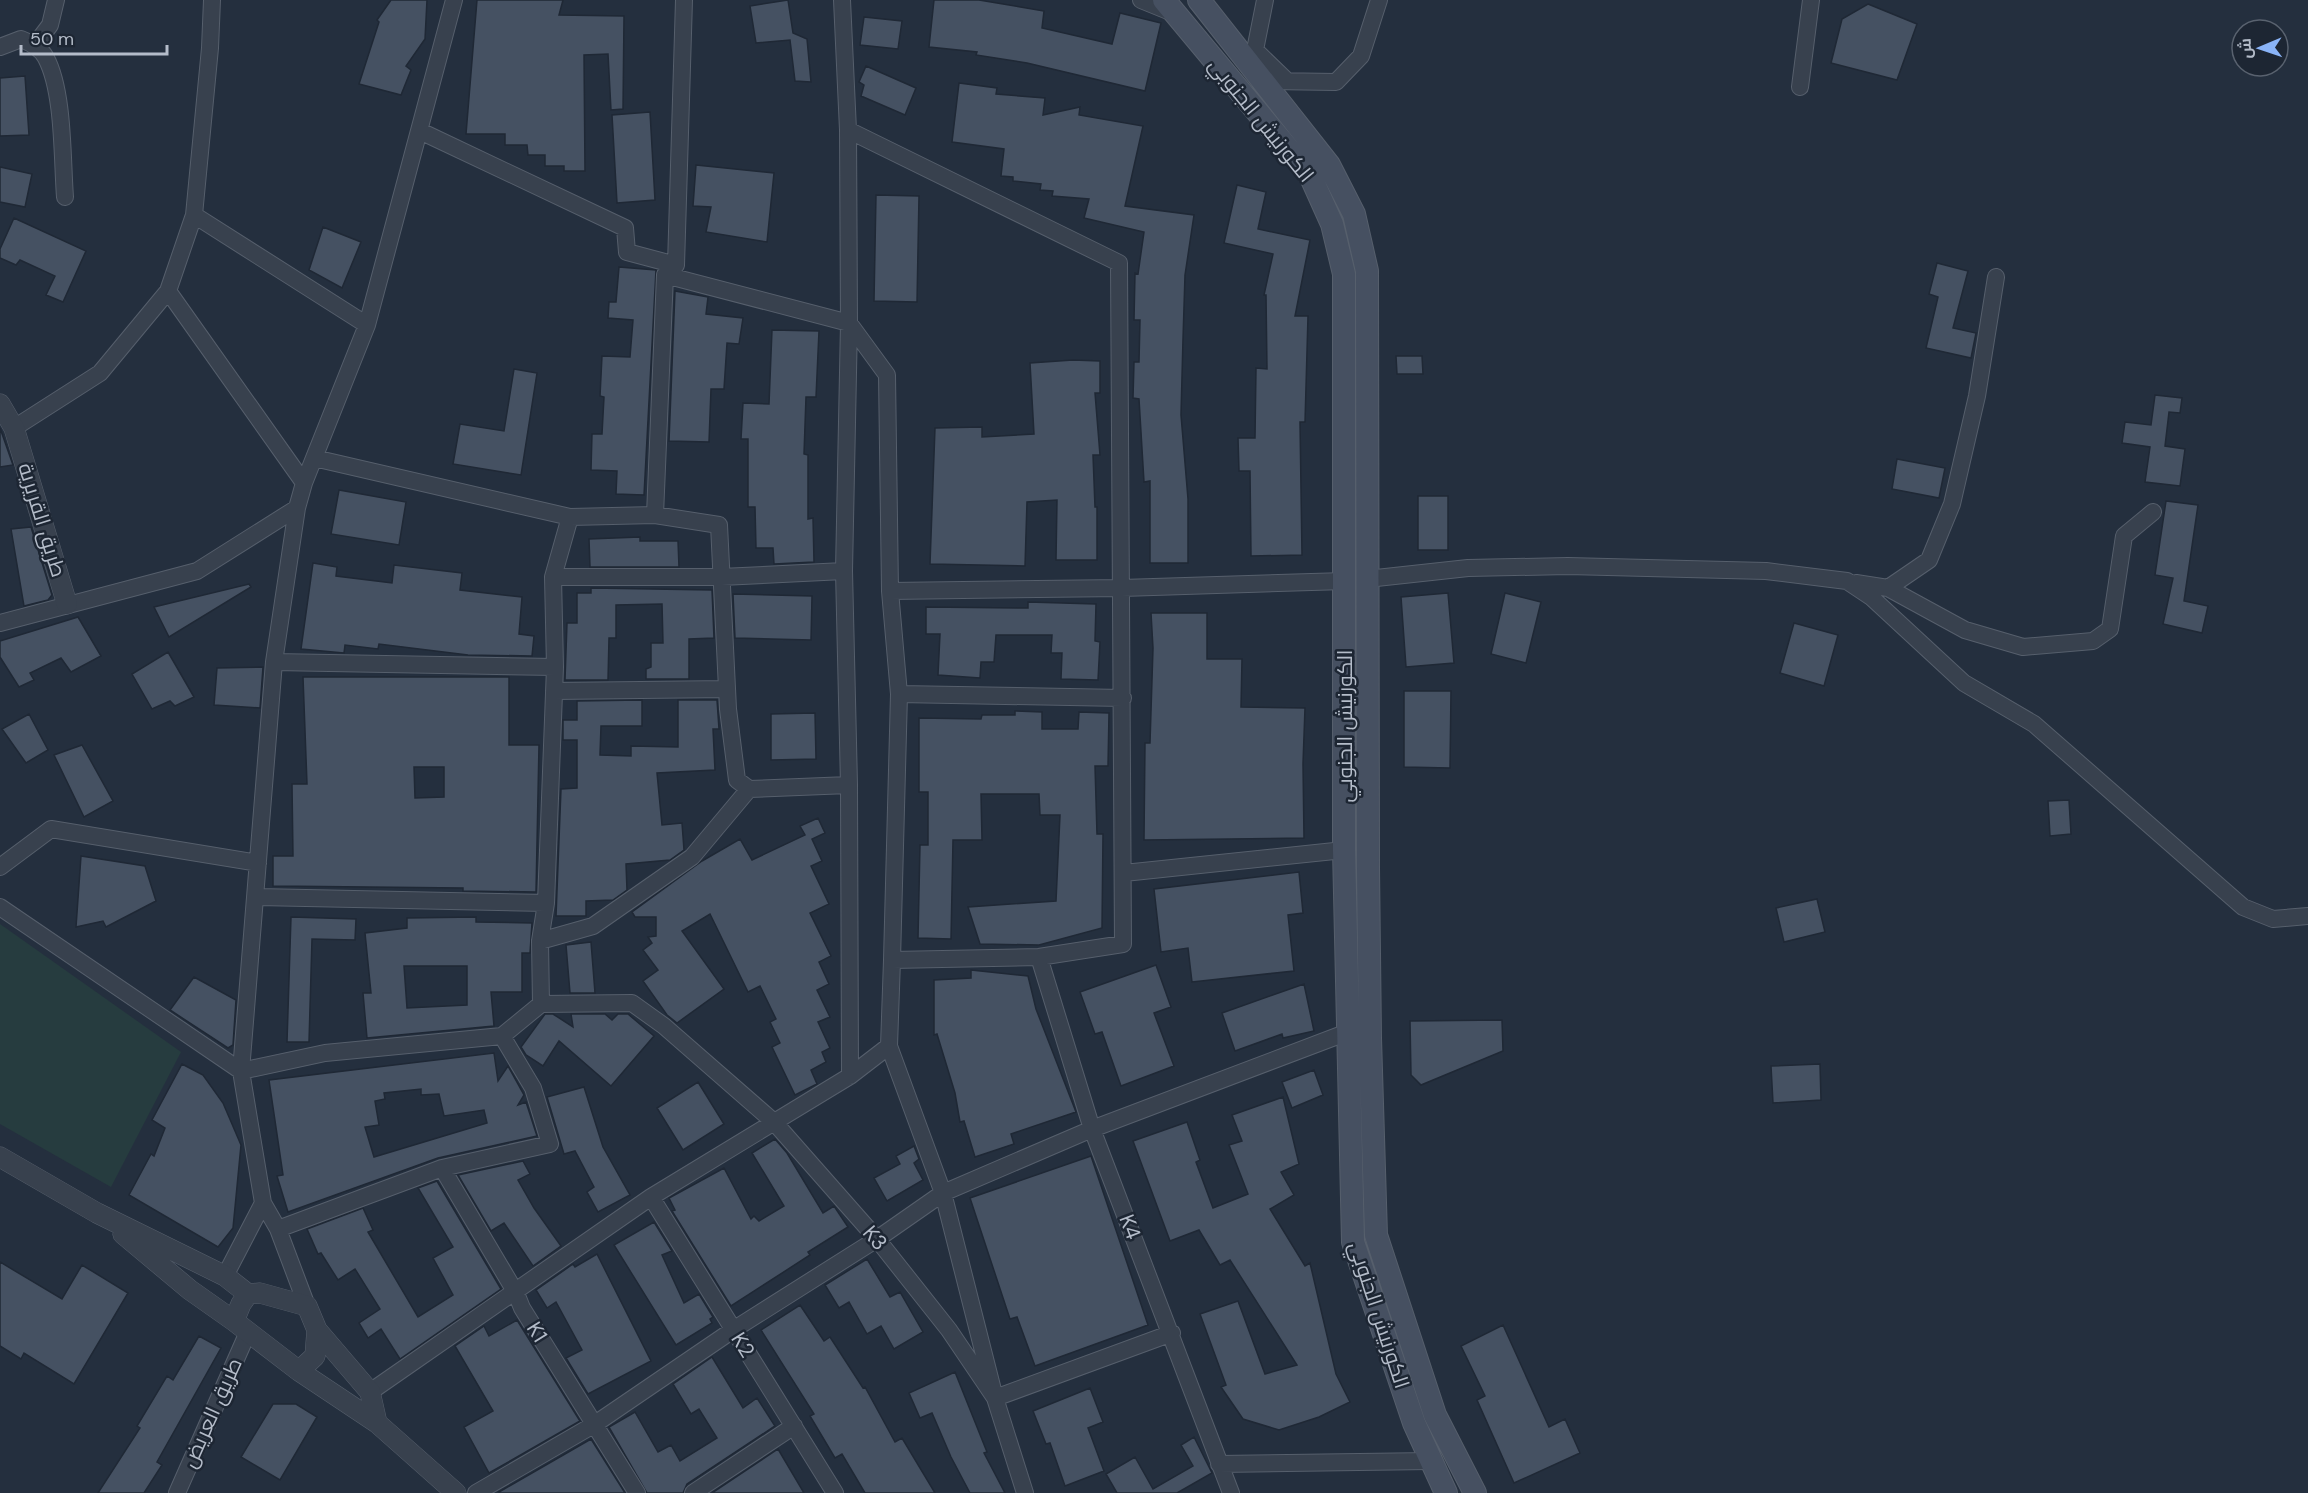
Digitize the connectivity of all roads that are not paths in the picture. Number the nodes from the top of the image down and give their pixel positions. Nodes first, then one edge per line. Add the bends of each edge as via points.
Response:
1 (56, 0) edge
2 (212, 0) edge
3 (454, 0) edge
4 (684, 0) edge
5 (842, 0) edge
6 (1141, 0) edge
7 (1199, 0) edge
8 (1265, 0) edge
9 (1379, 0) edge
10 (1811, 0) edge
11 (1170, 7) edge
12 (34, 45) junction
13 (0, 47) edge
14 (1286, 80) junction
15 (1262, 81) junction
16 (1800, 87) dead end
17 (848, 130) junction
18 (420, 131) junction
19 (65, 197) dead end
20 (194, 215) junction
21 (670, 270) junction
22 (1996, 277) dead end
23 (168, 291) junction
24 (849, 323) junction
25 (367, 325) junction
26 (0, 404) edge
27 (14, 428) junction
28 (314, 458) junction
29 (303, 483) junction
30 (297, 508) junction
31 (2153, 512) dead end
32 (655, 514) junction
33 (570, 517) junction
34 (844, 571) junction
35 (553, 577) junction
36 (721, 577) junction
37 (1356, 580) junction
38 (1847, 581) junction
39 (1122, 588) junction
40 (1887, 588) junction
41 (890, 591) junction
42 (67, 604) junction
43 (0, 623) edge
44 (274, 662) junction
45 (555, 667) junction
46 (727, 689) junction
47 (554, 691) junction
48 (899, 694) junction
49 (1123, 698) junction
50 (849, 785) junction
51 (749, 789) junction
52 (1344, 850) junction
53 (258, 863) junction
54 (0, 867) edge
55 (1124, 873) junction
56 (258, 897) junction
57 (546, 903) junction
58 (0, 907) edge
59 (2308, 916) edge
60 (540, 941) junction
61 (1039, 957) junction
62 (892, 960) junction
63 (541, 1004) junction
64 (1348, 1032) junction
65 (502, 1036) junction
66 (889, 1046) junction
67 (241, 1071) junction
68 (850, 1076) junction
69 (774, 1122) junction
70 (1092, 1129) junction
71 (0, 1157) edge
72 (442, 1168) junction
73 (943, 1193) junction
74 (651, 1197) junction
75 (263, 1203) junction
76 (98, 1213) junction
77 (278, 1229) junction
78 (877, 1239) junction
79 (225, 1276) junction
80 (516, 1293) junction
81 (248, 1294) junction
82 (307, 1306) junction
83 (241, 1327) junction
84 (317, 1330) junction
85 (733, 1330) junction
86 (1172, 1333) junction
87 (299, 1371) junction
88 (370, 1392) junction
89 (995, 1398) junction
90 (376, 1423) junction
91 (595, 1424) junction
92 (794, 1426) junction
93 (1430, 1461) junction
94 (1219, 1464) junction
95 (177, 1493) edge
96 (456, 1493) edge
97 (476, 1493) edge
98 (637, 1493) edge
99 (693, 1493) edge
100 (835, 1493) edge
101 (1025, 1493) edge
102 (1231, 1493) edge
103 (1446, 1493) edge
104 (1475, 1493) edge

1 - 12 street via 50,26
2 - 20 street
3 - 18 street
4 - 21 street
5 - 17 street
6 - 11 street
7 - 15 main road, الكورنيش الجنوبي
8 - 14 street via 1255,50
9 - 14 street via 1361,56 1336,82
10 - 16 street
11 - 37 main road, الكورنيش الجنوبي via 1310,176 1332,224 1344,274
12 - 13 street via 21,39
12 - 19 street via 45,56 56,82
14 - 15 street
15 - 37 main road, الكورنيش الجنوبي via 1329,165 1354,214 1367,271
17 - 24 street
17 - 39 street via 1119,262
18 - 21 street via 625,228 627,252
18 - 25 street
20 - 23 street
20 - 25 street
21 - 24 street
21 - 32 street
22 - 40 street via 1977,396 1952,504 1929,560
23 - 27 street via 100,373
23 - 29 street
24 - 34 street
24 - 41 street via 887,375
25 - 28 street
26 - 27 street, طريق القريرية
27 - 42 street, طريق القريرية
28 - 29 street
28 - 33 street
29 - 30 street
30 - 42 street via 197,571
30 - 44 street
31 - 40 street via 2124,536 2110,628 2093,641 2023,647 1965,630
32 - 33 street
32 - 36 street via 719,525
33 - 35 street
34 - 36 street
34 - 50 street
35 - 36 street
35 - 45 street
36 - 46 street
37 - 38 street via 1468,568 1568,566 1766,571
37 - 39 street
37 - 52 main road, الكورنيش الجنوبي
37 - 104 main road, الكورنيش الجنوبي via 1376,1235 1435,1415
38 - 40 street
38 - 59 street via 1871,597 1964,683 2034,724 2243,907 2273,919
39 - 41 street
39 - 49 street
41 - 48 street
42 - 43 street
44 - 45 street
44 - 53 street
45 - 47 street
46 - 47 street
46 - 51 street via 737,780
47 - 57 street
48 - 49 street
48 - 62 street
49 - 55 street
50 - 51 street
50 - 68 street
51 - 60 street via 692,857 593,926
52 - 55 street
52 - 64 main road, الكورنيش الجنوبي
53 - 54 street via 51,829
53 - 56 street
55 - 61 street via 1123,944
56 - 57 street
56 - 67 street
57 - 60 street
58 - 67 street
60 - 63 street
61 - 62 street
61 - 70 street, K4
62 - 66 street
63 - 65 street
63 - 69 street, K3 via 632,1003
64 - 70 street
64 - 93 main road, الكورنيش الجنوبي via 1353,1242
65 - 67 street via 325,1053
65 - 72 street via 533,1088 550,1144
66 - 68 street
66 - 73 street
67 - 75 street
68 - 69 street
69 - 74 street
69 - 78 street, K3
70 - 73 street
70 - 86 street, K4
71 - 76 street
72 - 77 street
72 - 80 street, K1
73 - 78 street
73 - 89 street
74 - 80 street
74 - 85 street, K2
75 - 77 street
75 - 79 street
76 - 79 street
76 - 83 street
77 - 82 street
78 - 85 street
78 - 89 street, K3 via 949,1330
79 - 81 street
80 - 88 street
80 - 91 street, K1
81 - 82 street via 260,1293
81 - 83 street via 241,1304
82 - 84 street
83 - 87 street
83 - 95 street, طريق العريض
84 - 87 street via 315,1356
84 - 88 street
85 - 91 street
85 - 92 street, K2
86 - 89 street
86 - 94 street, K4
87 - 90 street
88 - 90 street
89 - 101 street, K3
90 - 96 street
91 - 97 street
91 - 98 street, K1
92 - 99 street
92 - 100 street, K2
93 - 94 street
93 - 103 main road, الكورنيش الجنوبي
94 - 102 street, K4

